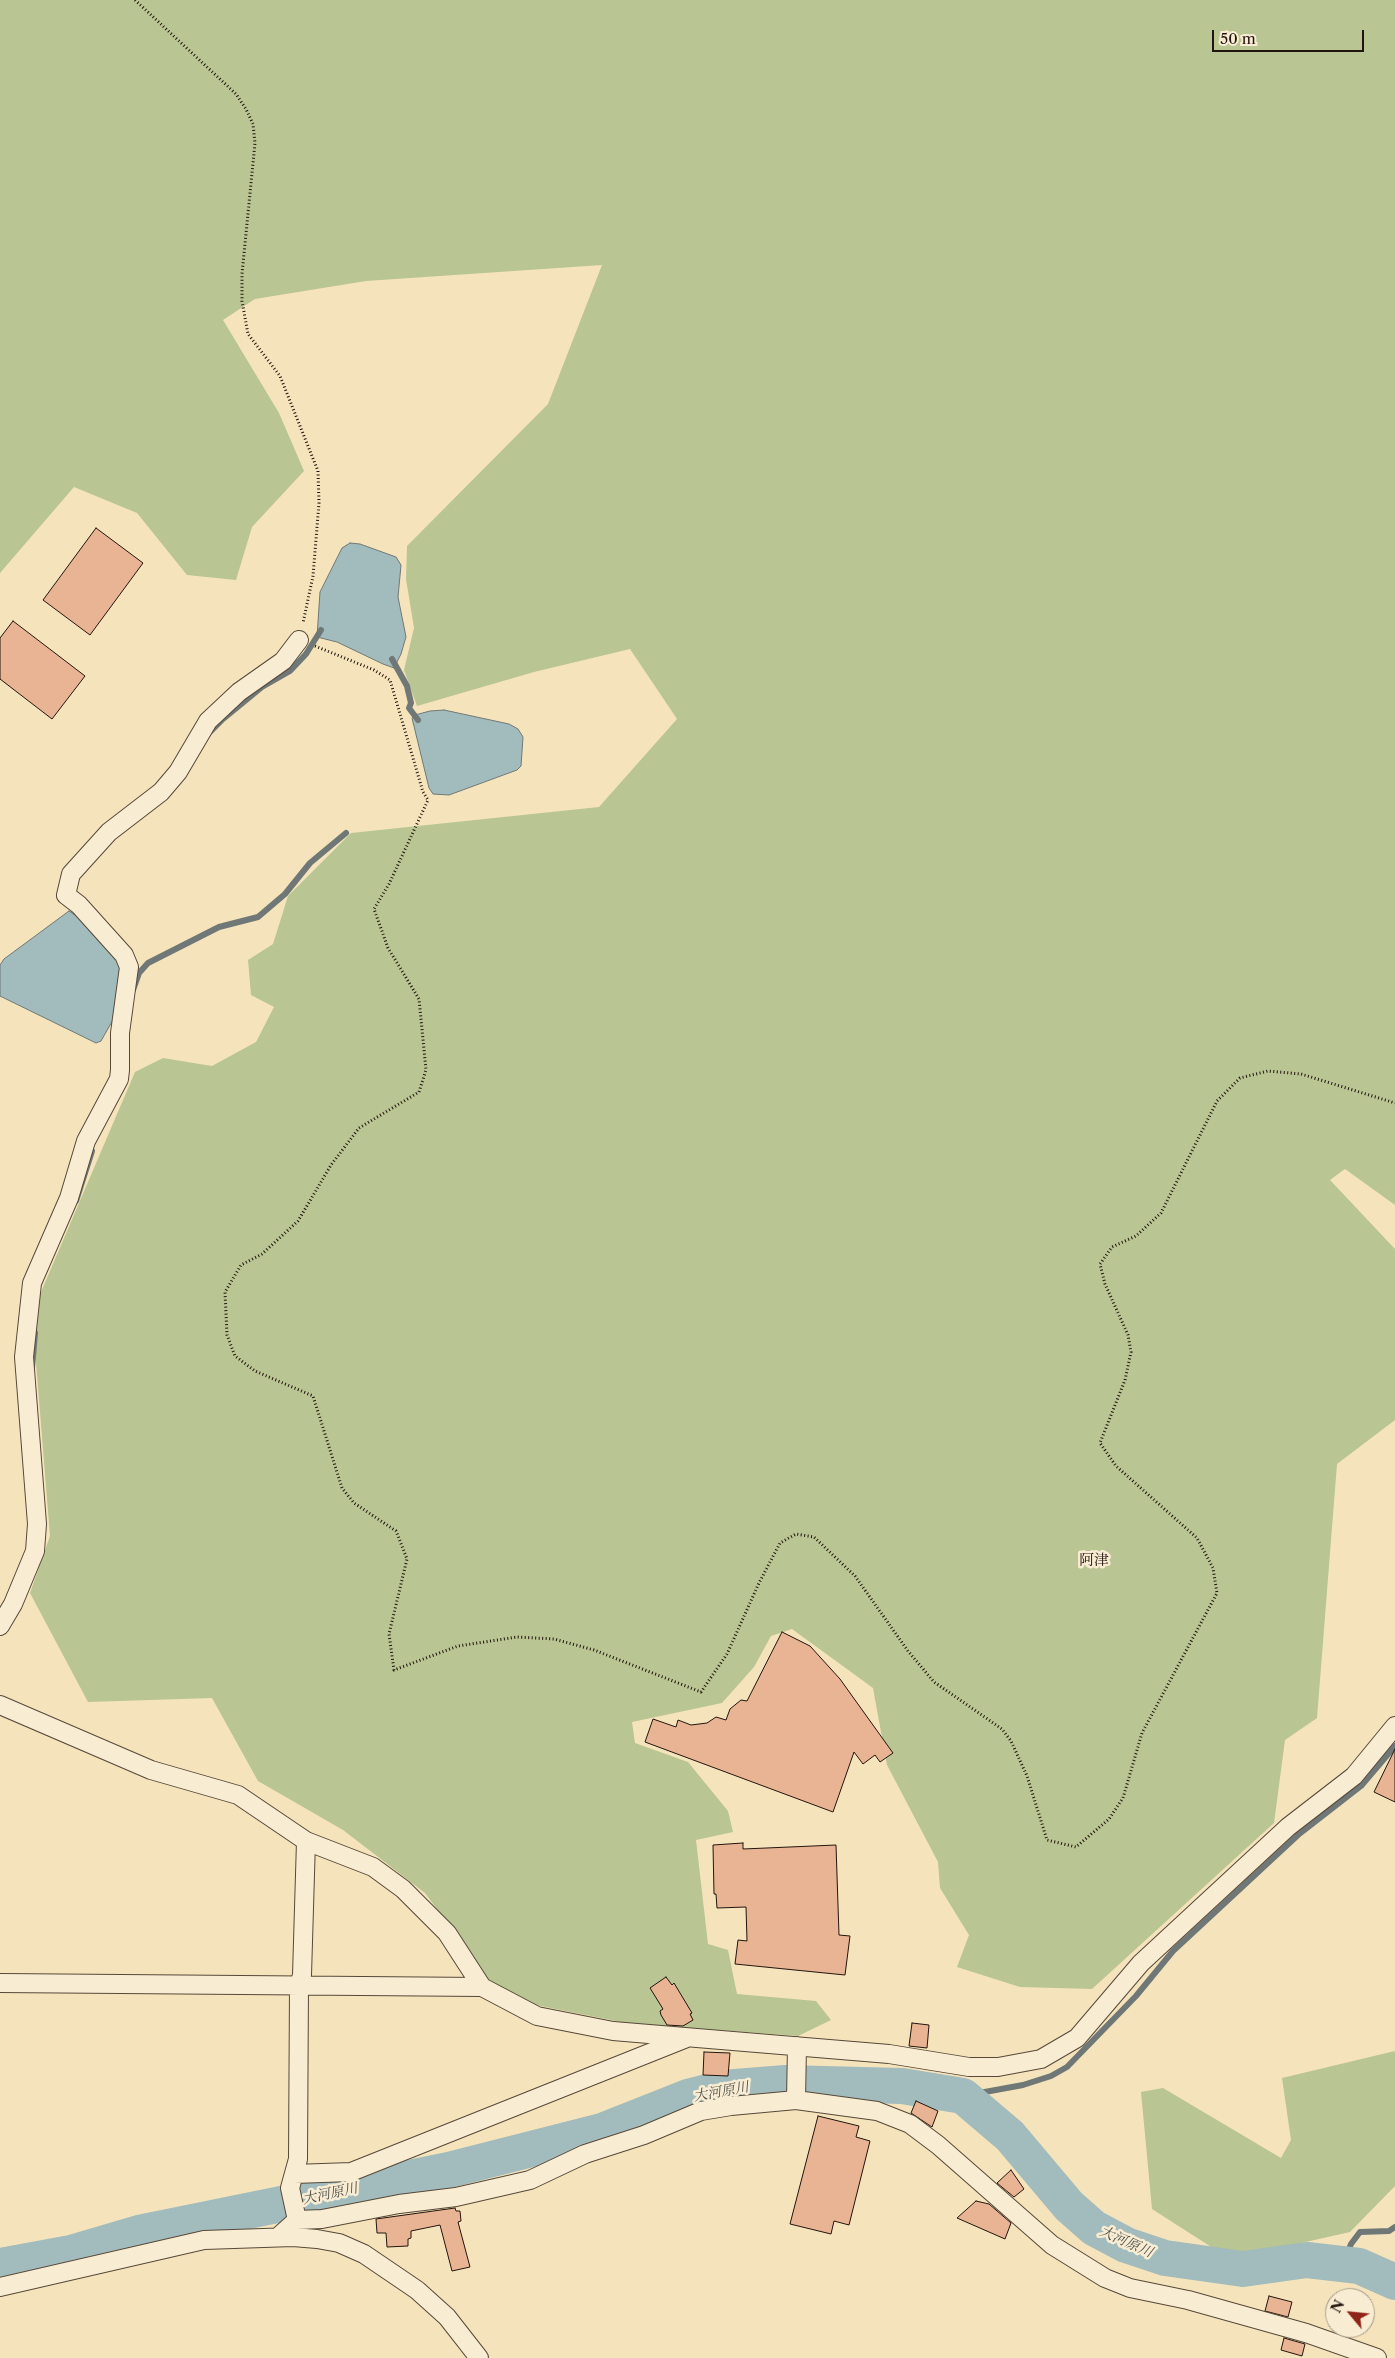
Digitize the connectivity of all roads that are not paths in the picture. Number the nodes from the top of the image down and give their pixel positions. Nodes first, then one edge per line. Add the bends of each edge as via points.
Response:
1 (307, 643) road end
2 (0, 1626) edge
3 (0, 1704) edge
4 (1395, 1726) edge
5 (306, 1841) junction
6 (0, 1983) edge
7 (299, 1985) junction
8 (482, 1987) junction
9 (690, 2037) junction
10 (797, 2046) junction
11 (797, 2095) junction
12 (292, 2181) junction
13 (297, 2220) junction
14 (278, 2237) junction
15 (0, 2287) edge
16 (479, 2358) edge
17 (1377, 2358) edge

1 - 2 street via 239,692 208,721 178,772 161,792 109,832 71,874 66,895 124,955 129,967 120,1033 120,1070 119,1079 86,1141 69,1198 32,1283 24,1357 36,1524 34,1551 13,1604
3 - 5 street via 151,1770 238,1795
4 - 10 street via 1354,1776 1288,1827 1141,1963 1077,2038 1060,2050 1020,2064 969,2067 888,2054
5 - 7 street via 302,1976
5 - 8 street via 373,1866 403,1889 447,1933
6 - 7 street
7 - 8 street
7 - 12 street via 298,2159
8 - 9 street via 537,2016 613,2031
9 - 10 street
9 - 12 street via 351,2172
10 - 11 street
11 - 13 street via 701,2111 644,2135 585,2154 530,2180 456,2197 322,2219
11 - 17 street via 877,2112 910,2124 1052,2245 1105,2278 1130,2288 1188,2300 1306,2333
12 - 13 street
13 - 14 street
14 - 15 street via 204,2240
14 - 16 street via 339,2243 364,2254 417,2290 447,2316

